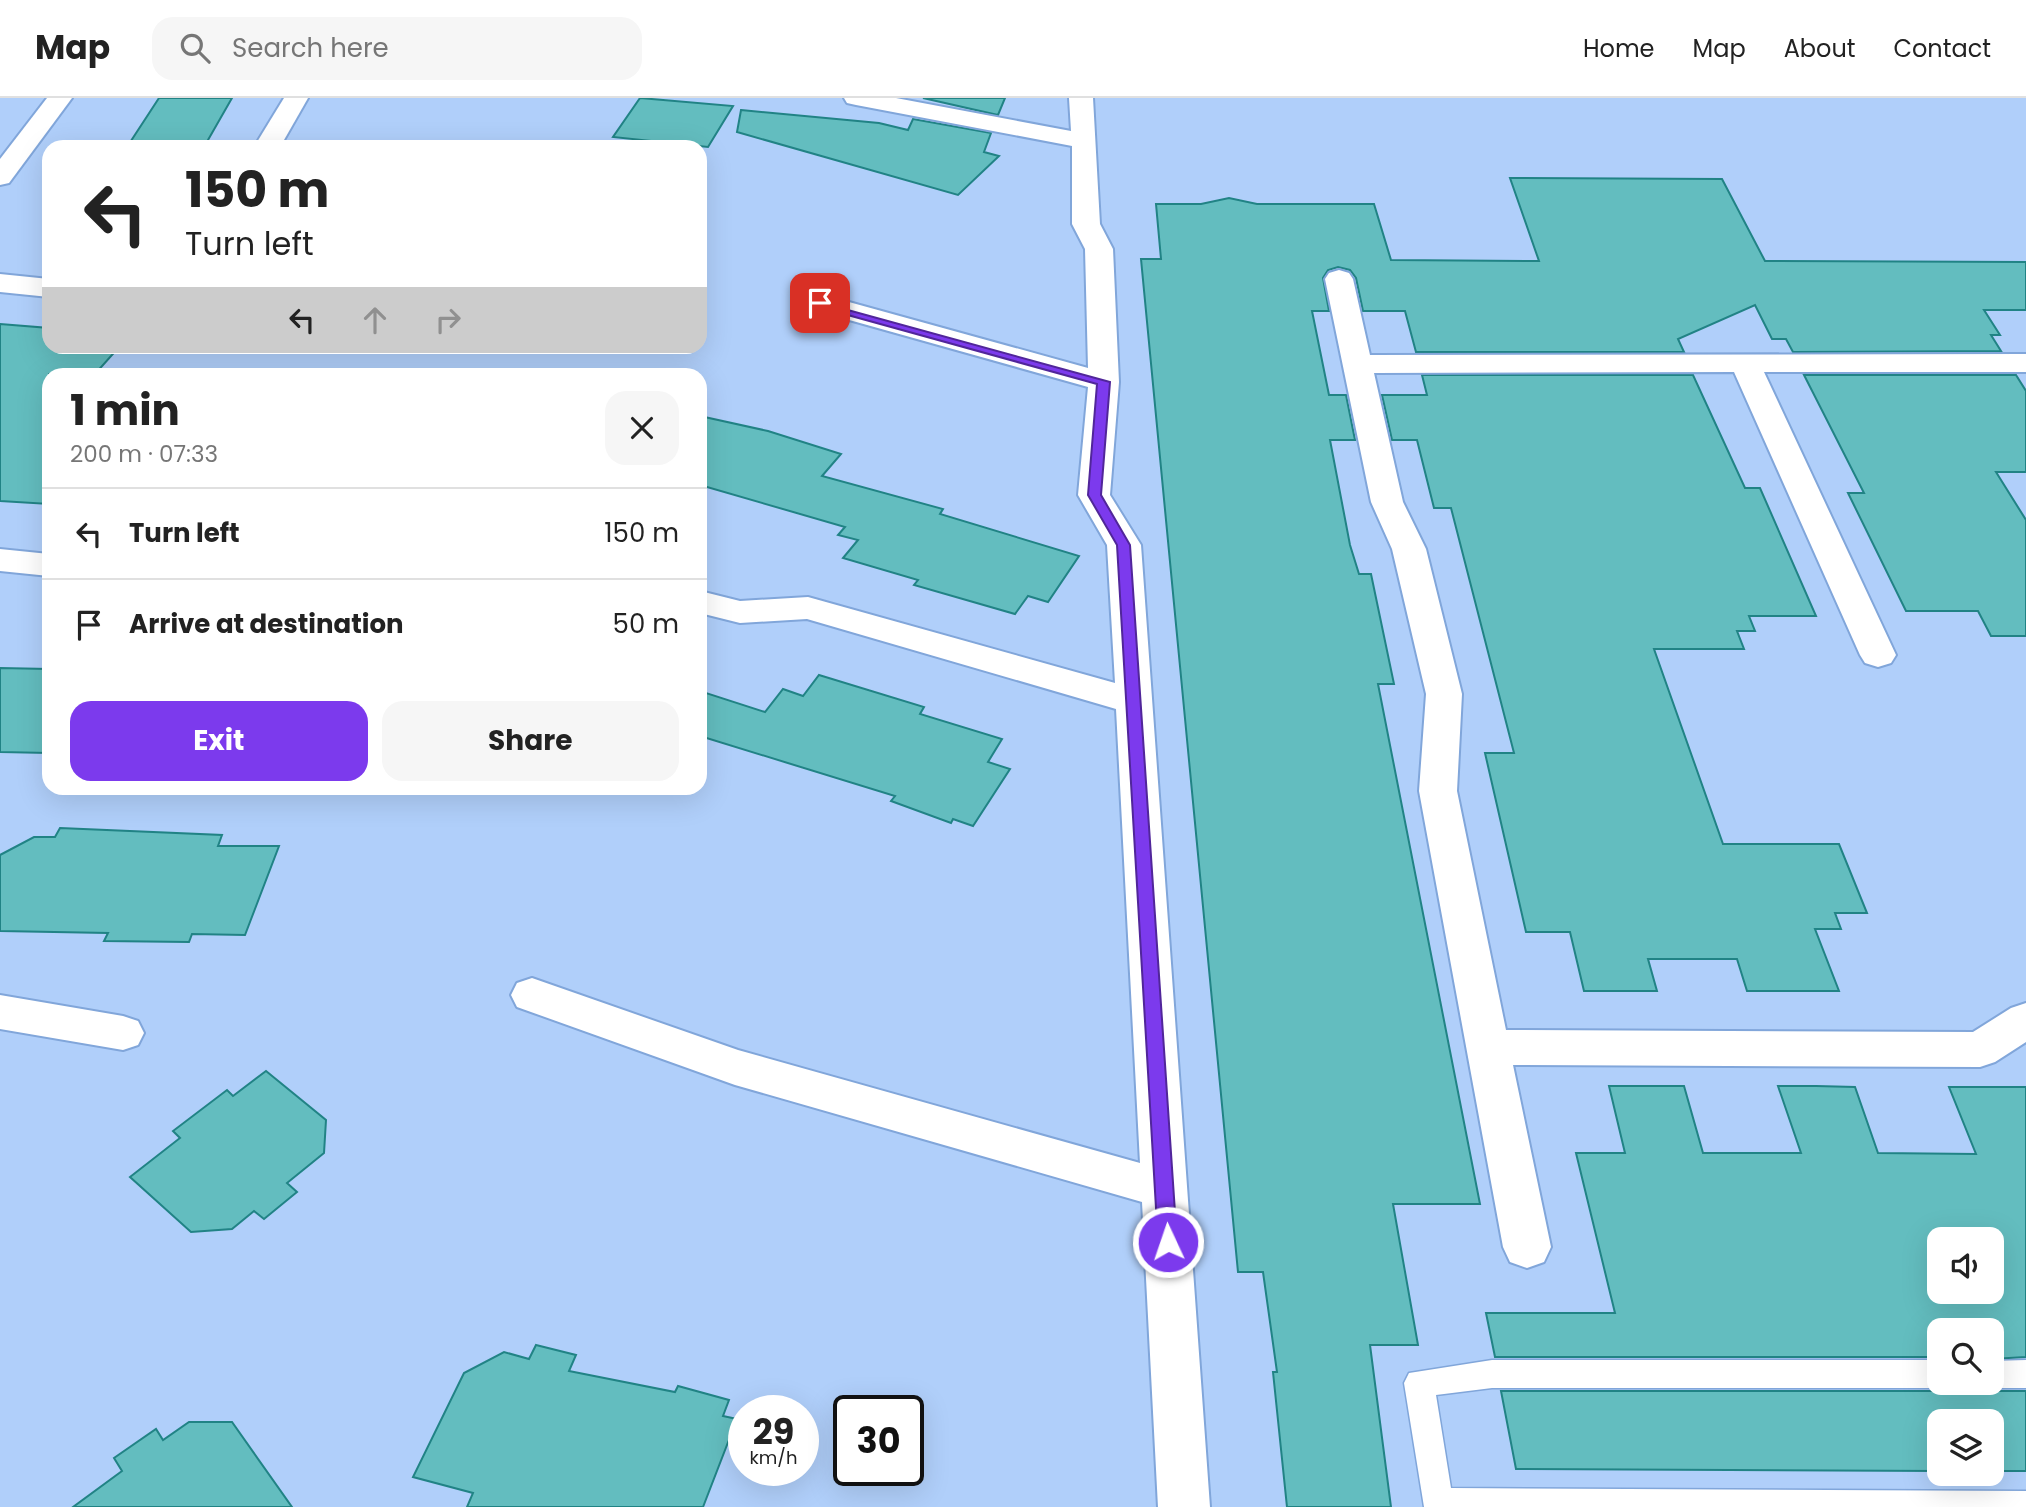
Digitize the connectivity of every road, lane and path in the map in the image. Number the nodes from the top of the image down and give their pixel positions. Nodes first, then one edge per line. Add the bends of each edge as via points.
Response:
1 (60, 98) edge
2 (296, 98) edge
3 (856, 98) edge
4 (1081, 98) edge
5 (271, 140) edge
6 (1085, 141) junction
7 (0, 177) edge
8 (1339, 279) dead end
9 (0, 283) edge
10 (42, 287) edge
11 (820, 303) dead end
12 (1744, 362) junction
13 (2026, 363) edge
14 (1358, 365) junction
15 (1104, 382) junction
16 (0, 560) edge
17 (42, 564) edge
18 (707, 604) edge
19 (1878, 655) dead end
20 (1133, 701) junction
21 (532, 995) dead end
22 (0, 1012) edge
23 (2026, 1020) edge
24 (122, 1034) dead end
25 (1490, 1047) junction
26 (1164, 1189) junction
27 (1527, 1247) dead end
28 (1927, 1374) edge
29 (2004, 1374) edge
30 (2026, 1374) edge
31 (1438, 1505) edge
32 (2026, 1506) edge
33 (1184, 1507) edge

1 - 7 street
2 - 5 street
3 - 6 street
4 - 6 street
6 - 15 street via 1086,224 1099,249
8 - 14 street
9 - 10 street
11 - 15 street
12 - 13 street
12 - 14 street
12 - 19 street
14 - 25 street via 1387,502 1409,549 1444,694 1438,791
15 - 20 street via 1094,495 1124,545
16 - 17 street
18 - 20 street via 740,612 808,608
20 - 26 street
21 - 26 street via 735,1067
22 - 24 street
23 - 25 street via 1980,1050
25 - 27 street
26 - 33 street
28 - 31 lane via 1492,1374 1419,1383
29 - 30 lane
31 - 32 lane

